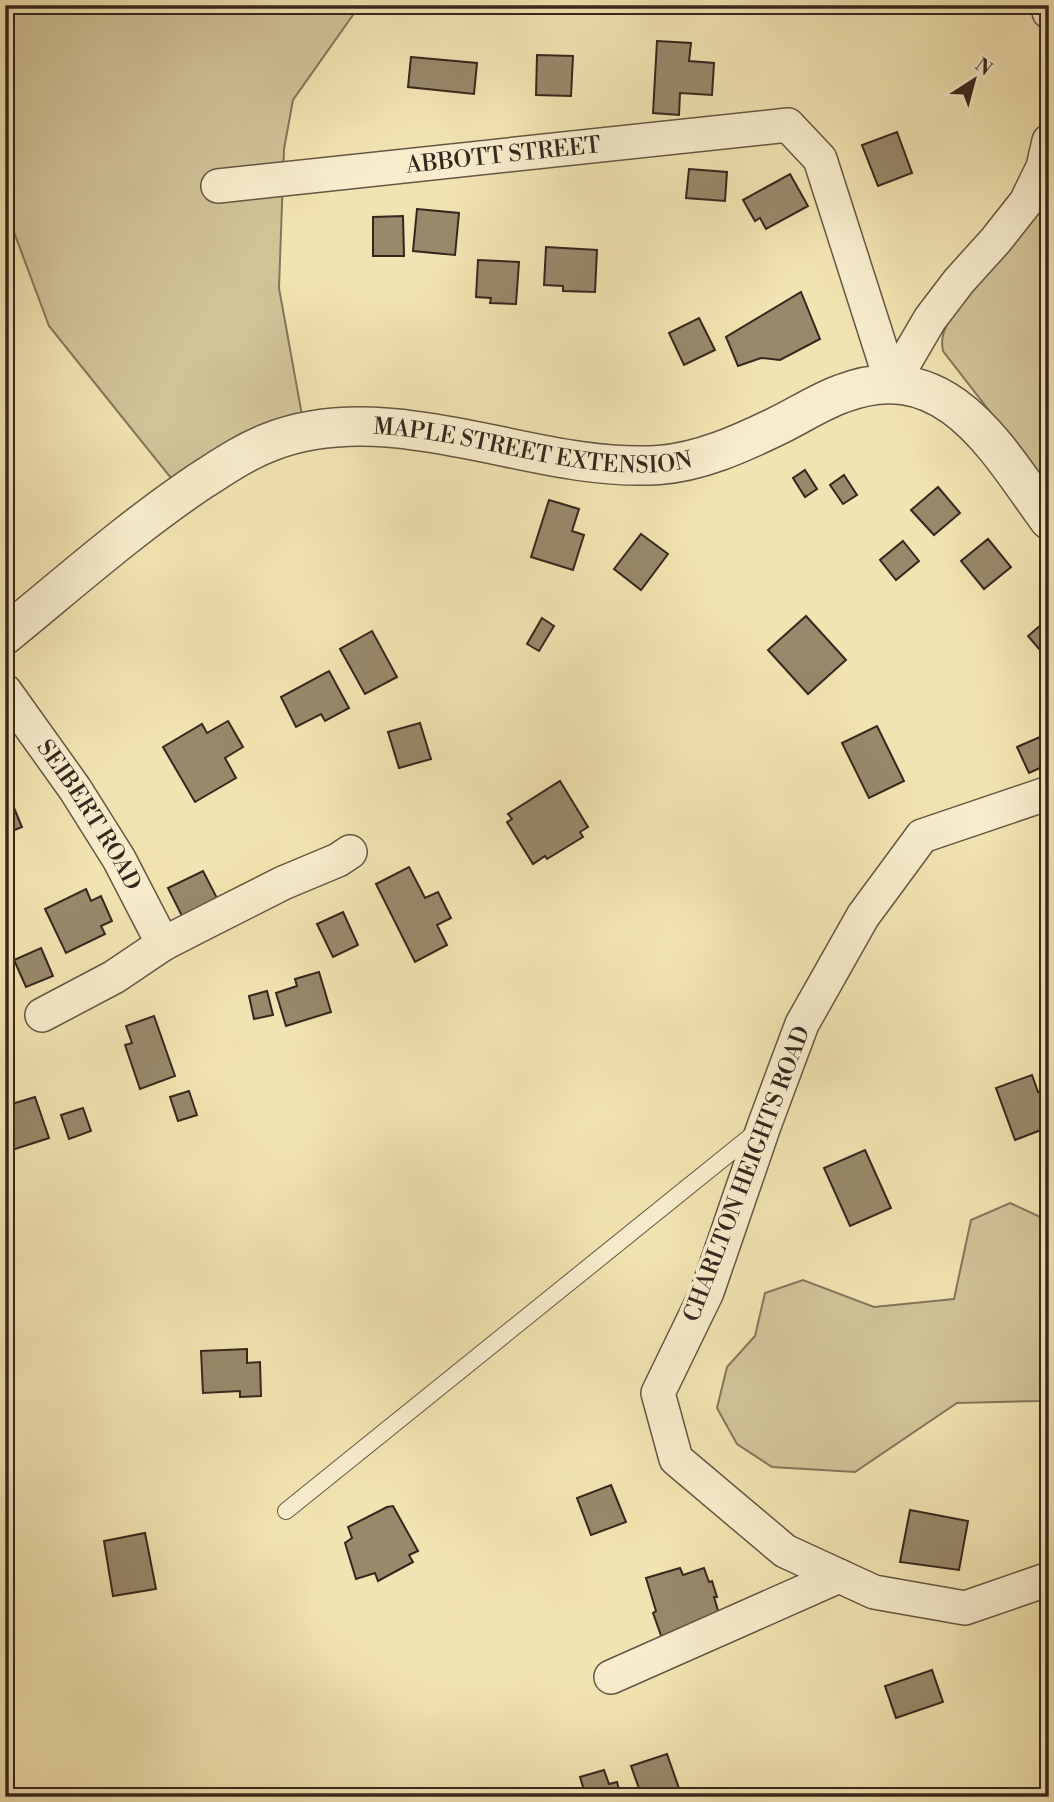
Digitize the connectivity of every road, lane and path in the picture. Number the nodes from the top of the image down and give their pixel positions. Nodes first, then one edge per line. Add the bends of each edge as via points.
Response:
1 (1048, 5) edge
2 (1049, 12) edge
3 (1049, 141) edge
4 (218, 186) dead end
5 (891, 384) junction
6 (1049, 520) edge
7 (5, 635) edge
8 (5, 691) edge
9 (1049, 793) edge
10 (350, 852) dead end
11 (163, 944) junction
12 (42, 1015) dead end
13 (764, 1126) junction
14 (286, 1511) dead end
15 (839, 1576) junction
16 (1049, 1578) edge
17 (611, 1678) dead end

1 - 2 street
3 - 5 street via 1043,167 1026,202 930,319
4 - 5 street, ABBOTT STREET via 788,125 820,159
5 - 6 street, MAPLE STREET EXTENSION via 931,392 972,421
5 - 7 street, MAPLE STREET EXTENSION via 841,394 741,443 662,464 594,463 381,427 306,432 240,456 183,493
8 - 11 street, SEIBERT ROAD via 119,859
9 - 13 street, CHARLTON HEIGHTS ROAD via 922,836 863,916 802,1024
10 - 11 street
11 - 12 street via 114,977
13 - 14 lane
13 - 15 street, CHARLTON HEIGHTS ROAD via 707,1292 658,1394 676,1459 785,1551
15 - 16 street, CHARLTON HEIGHTS ROAD via 874,1592 965,1608
15 - 17 street

